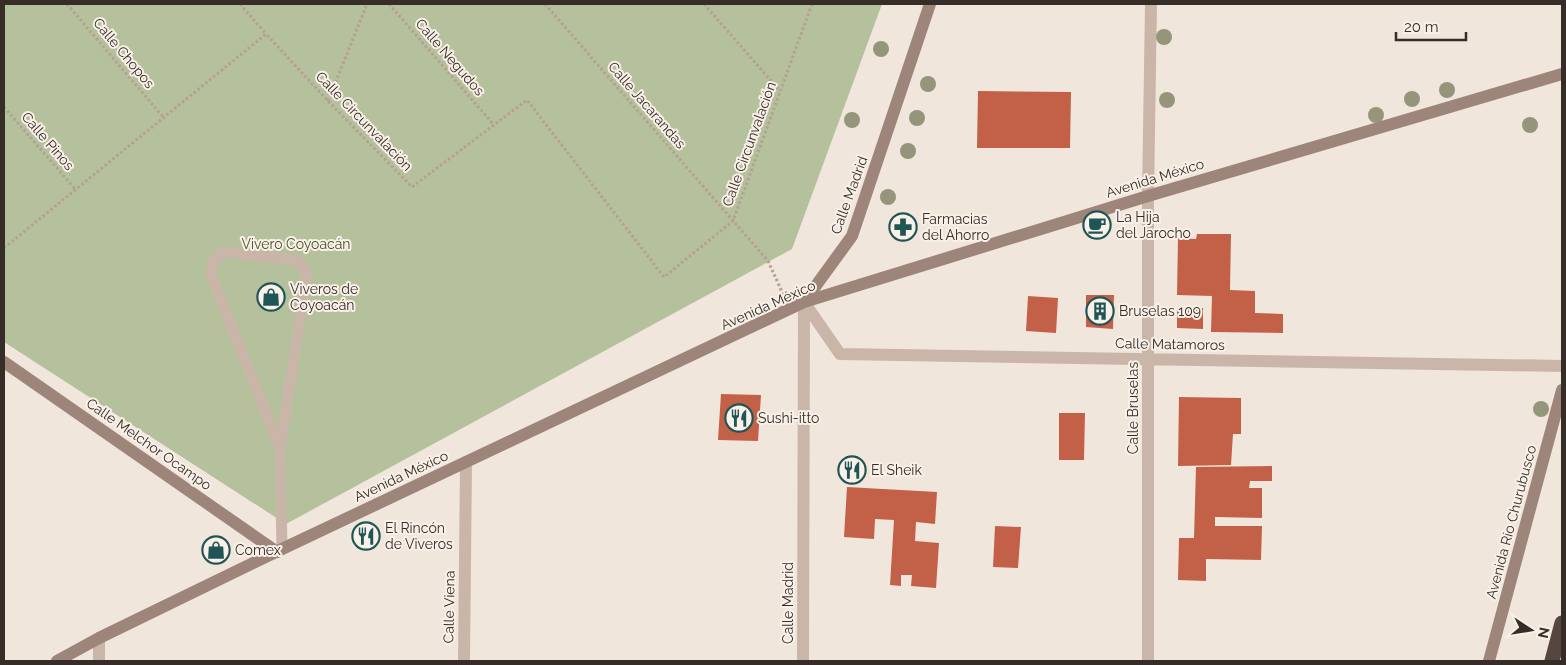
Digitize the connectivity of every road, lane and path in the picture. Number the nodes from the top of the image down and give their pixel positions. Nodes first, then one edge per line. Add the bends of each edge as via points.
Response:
1 (67, 4) edge
2 (240, 4) edge
3 (367, 4) edge
4 (389, 4) edge
5 (545, 4) edge
6 (704, 4) edge
7 (812, 4) edge
8 (930, 4) edge
9 (1151, 4) edge
10 (266, 34) junction
11 (1562, 74) edge
12 (781, 91) junction
13 (328, 101) junction
14 (4, 107) edge
15 (164, 118) junction
16 (494, 125) junction
17 (76, 190) junction
18 (1148, 196) junction
19 (733, 221) junction
20 (4, 248) edge
21 (804, 302) junction
22 (790, 309) junction
23 (1148, 359) junction
24 (4, 362) edge
25 (1562, 366) edge
26 (1562, 390) edge
27 (280, 448) junction
28 (466, 462) junction
29 (279, 550) junction
30 (1562, 623) edge
31 (99, 638) junction
32 (57, 661) edge
33 (99, 661) edge
34 (464, 661) edge
35 (803, 661) edge
36 (1148, 661) edge
37 (1489, 661) edge
38 (1552, 661) edge

1 - 15 path, Calle Chopos
2 - 10 path, Calle Circunvalación
3 - 13 path
4 - 16 path, Calle Negudos
5 - 19 path, Calle Jacarandas
6 - 12 path
7 - 12 path, Calle Circunvalación
8 - 21 street, Calle Madrid via 852,236
9 - 18 street, Calle Bruselas
10 - 13 path, Calle Circunvalación
10 - 15 path
11 - 18 street, Avenida México
12 - 19 path, Calle Circunvalación
13 - 16 path, Calle Circunvalación via 412,187
14 - 17 path, Calle Pinos
15 - 17 path
16 - 19 path, Calle Circunvalación via 528,100 664,277
17 - 20 path
18 - 21 street, Avenida México
18 - 23 street, Calle Bruselas
19 - 22 path, Calle Jacarandas via 768,260
21 - 22 street, Avenida México
21 - 23 street, Calle Matamoros via 840,354
21 - 35 street, Calle Madrid
22 - 28 street, Avenida México
23 - 25 street, Calle Matamoros
23 - 36 street, Calle Bruselas
24 - 29 street, Calle Melchor Ocampo
26 - 37 street, Avenida Río Churubusco
27 - 27 lane via 307,276 296,260 222,252 213,261 211,275
27 - 29 lane
28 - 29 street, Avenida México
28 - 34 street, Calle Viena
29 - 31 street, Avenida México
30 - 38 highway
31 - 32 street, Avenida México
31 - 33 street

